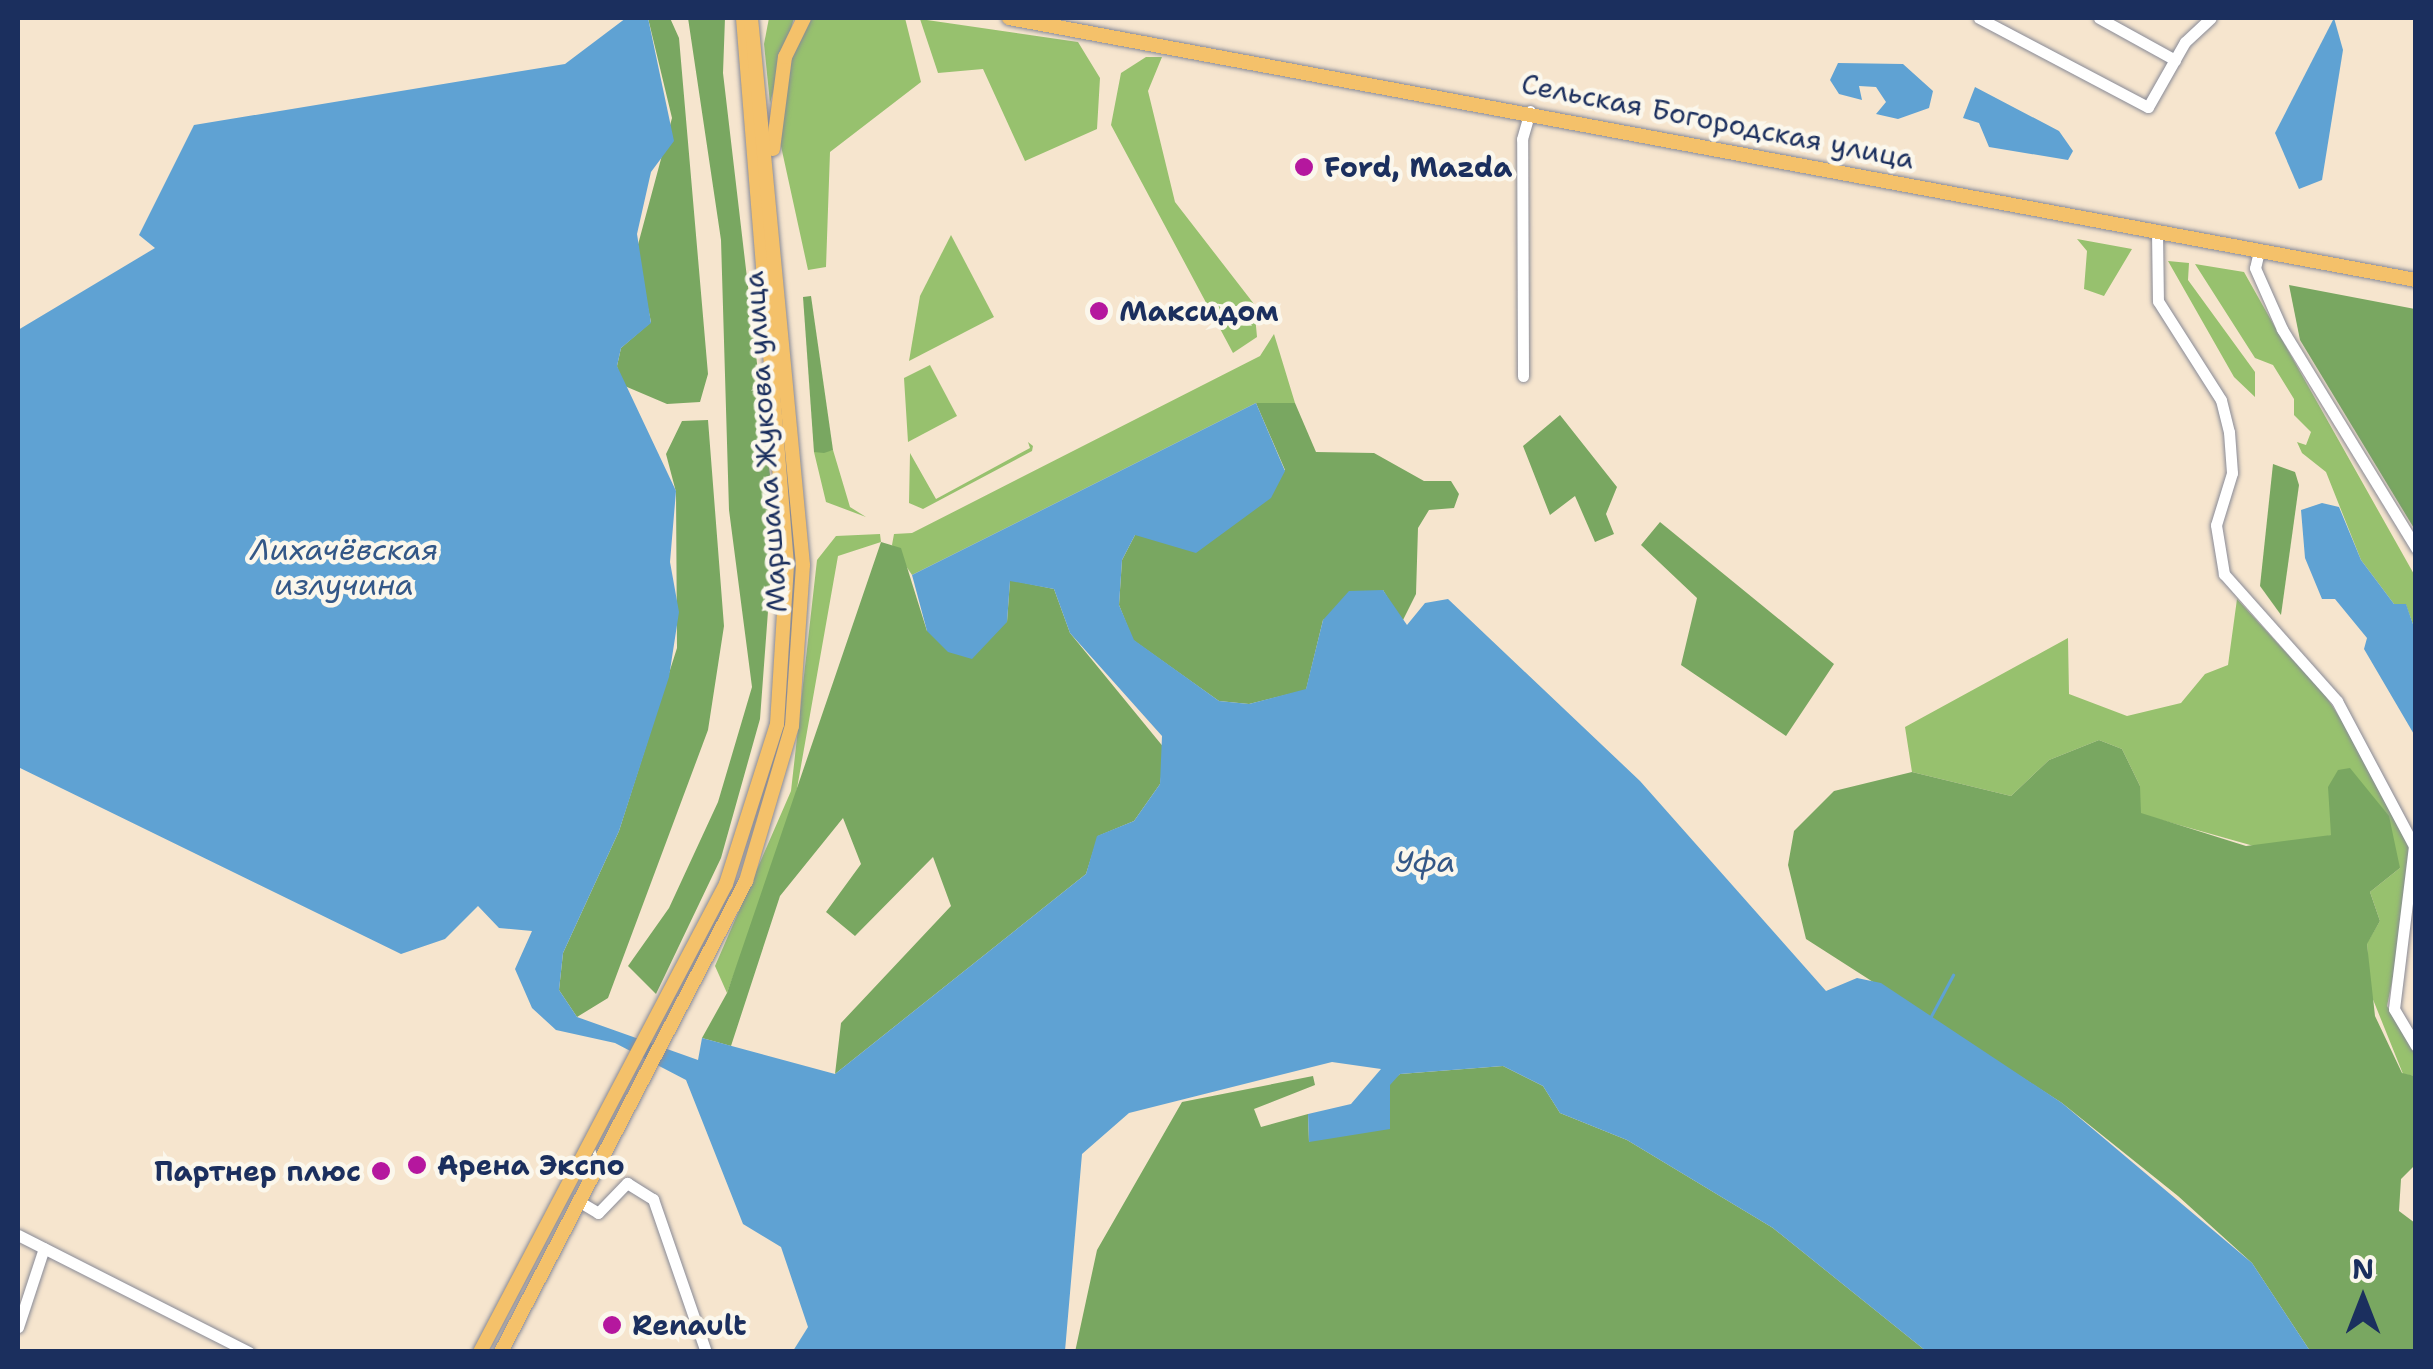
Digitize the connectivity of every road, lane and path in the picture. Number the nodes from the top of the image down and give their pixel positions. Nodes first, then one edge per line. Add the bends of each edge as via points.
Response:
1 (744, 18) edge
2 (752, 18) edge
3 (804, 18) edge
4 (1010, 18) edge
5 (1979, 18) edge
6 (2099, 18) edge
7 (2210, 18) edge
8 (2175, 60) junction
9 (1530, 109) junction
10 (770, 175) junction
11 (2156, 232) junction
12 (2258, 251) junction
13 (2416, 280) edge
14 (1524, 376) dead end
15 (2416, 548) edge
16 (2416, 1046) edge
17 (612, 1124) junction
18 (580, 1202) junction
19 (18, 1236) edge
20 (44, 1248) junction
21 (18, 1327) edge
22 (249, 1352) edge
23 (480, 1352) edge
24 (501, 1352) edge
25 (706, 1352) edge

1 - 17 main road, Маршала Жукова улица via 787,619 765,781
2 - 10 main road, Маршала Жукова улица
3 - 10 main road via 785,57
4 - 9 main road, Сельская Богородская улица
5 - 8 street via 2148,106
6 - 8 street
7 - 8 street
9 - 11 main road, Сельская Богородская улица
9 - 14 street via 1522,138
10 - 17 main road, Маршала Жукова улица via 800,502 801,647 779,791 704,967
11 - 12 main road, Сельская Богородская улица
11 - 16 street via 2158,300 2221,400 2229,432 2232,473 2216,525 2224,574 2337,701 2414,846 2394,1009
12 - 13 main road, Сельская Богородская улица
12 - 15 street via 2255,268 2282,329
17 - 18 main road
17 - 23 main road
18 - 24 main road
18 - 25 street via 598,1212 626,1183 653,1199
19 - 20 street
20 - 21 street
20 - 22 street

